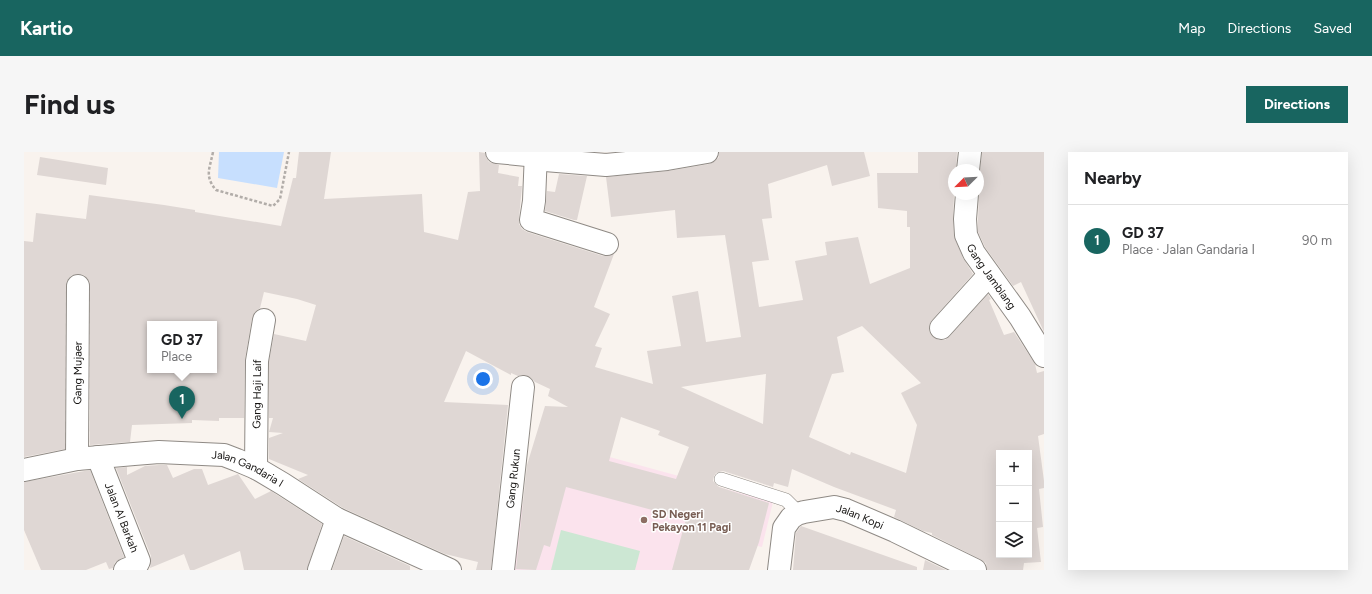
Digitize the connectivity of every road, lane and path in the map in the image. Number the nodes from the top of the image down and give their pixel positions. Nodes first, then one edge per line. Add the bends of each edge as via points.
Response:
1 (213, 152) edge
2 (289, 152) edge
3 (497, 152) edge
4 (707, 152) edge
5 (970, 152) edge
6 (537, 154) edge
7 (969, 164) edge
8 (967, 200) edge
9 (607, 244) dead end
10 (989, 275) junction
11 (78, 286) dead end
12 (264, 320) dead end
13 (940, 328) dead end
14 (1042, 354) edge
15 (523, 387) dead end
16 (88, 458) junction
17 (256, 468) junction
18 (24, 470) edge
19 (721, 479) dead end
20 (797, 514) junction
21 (337, 519) junction
22 (125, 570) edge
23 (319, 570) edge
24 (450, 570) edge
25 (503, 570) edge
26 (778, 570) edge
27 (975, 570) edge

1 - 2 path via 208,178 216,190 273,206 280,198
3 - 6 street
4 - 6 street via 606,165 545,160
5 - 7 street
6 - 9 street via 532,220
8 - 10 street, Gang Jamblang via 966,235 974,253
10 - 13 street
10 - 14 street, Gang Jamblang via 1020,317
11 - 16 street, Gang Mujaer
12 - 17 street, Gang Haji Laif via 257,360
15 - 25 street, Gang Rukun
16 - 17 street, Jalan Gandaria I via 159,452 224,455
16 - 18 street, Jalan Gandaria I
16 - 22 street, Jalan Al Barkah via 140,561
17 - 21 street, Jalan Gandaria I
19 - 20 lane via 786,500
20 - 26 street via 784,528
20 - 27 street, Jalan Kopi via 834,507 846,510
21 - 23 street
21 - 24 street, Jalan Gandaria I

